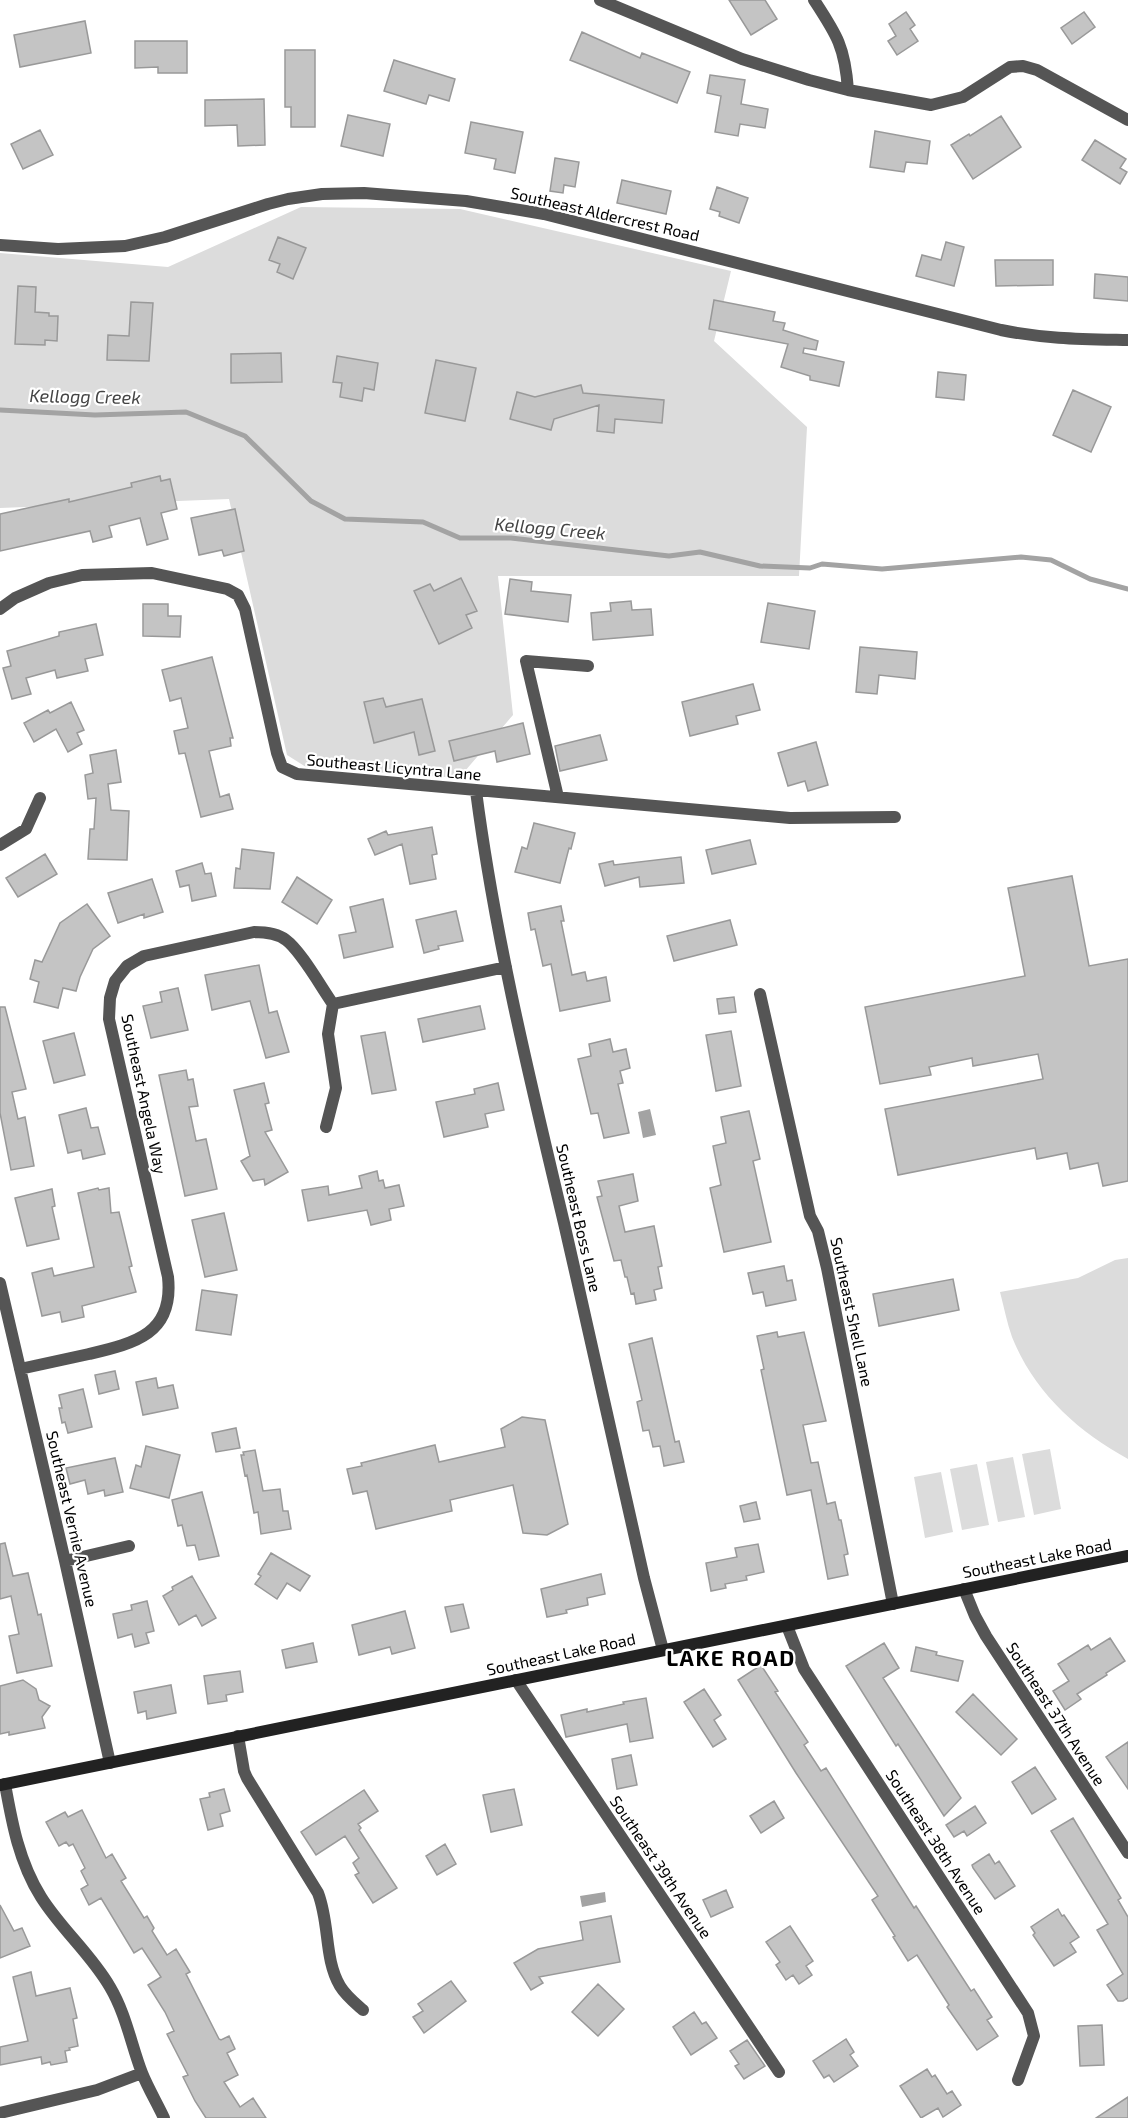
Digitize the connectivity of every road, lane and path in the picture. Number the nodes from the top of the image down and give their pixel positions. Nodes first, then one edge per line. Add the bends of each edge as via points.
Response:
1 (600, 0) edge
2 (814, 0) edge
3 (848, 90) junction
4 (1128, 120) edge
5 (0, 245) edge
6 (1128, 340) edge
7 (0, 609) edge
8 (588, 666) dead end
9 (476, 791) junction
10 (558, 797) junction
11 (40, 798) dead end
12 (895, 817) dead end
13 (0, 845) edge
14 (506, 967) junction
15 (760, 994) dead end
16 (333, 1004) junction
17 (326, 1127) dead end
18 (0, 1283) edge
19 (20, 1369) junction
20 (129, 1546) dead end
21 (1128, 1556) edge
22 (65, 1561) junction
23 (964, 1589) junction
24 (893, 1604) junction
25 (787, 1626) junction
26 (663, 1650) junction
27 (516, 1680) junction
28 (238, 1736) junction
29 (110, 1763) junction
30 (2, 1784) edge
31 (1128, 1853) edge
32 (363, 2010) dead end
33 (779, 2072) dead end
34 (142, 2073) junction
35 (1018, 2080) dead end
36 (0, 2113) edge
37 (164, 2118) edge

1 - 3 street via 742,59
2 - 3 street via 837,35 846,64
3 - 4 street via 932,105 963,97 1010,66 1023,66
5 - 6 street, Southeast Aldercrest Road via 58,249 125,246 288,199 322,194 364,193 466,201 544,213 1001,330 1068,340
7 - 9 street, Southeast Licyntra Lane via 49,583 82,575 152,573 227,589 238,596 245,609 282,767 297,774
8 - 10 street via 526,662
9 - 10 street, Southeast Licyntra Lane
9 - 14 street, Southeast Boss Lane
10 - 12 street, Southeast Licyntra Lane via 790,818
11 - 13 street via 26,829
14 - 16 street
14 - 26 street, Southeast Boss Lane
15 - 24 street, Southeast Shell Lane via 810,1216 827,1268
16 - 17 street via 328,1034 336,1088
16 - 19 street, Southeast Angela Way via 295,949 270,932 144,956 127,966 110,998 109,1020 168,1276 170,1294 166,1310 158,1324 135,1341
18 - 19 street, Southeast Vernie Avenue
19 - 22 street, Southeast Vernie Avenue
20 - 22 street
21 - 23 main road, Southeast Lake Road
22 - 29 street, Southeast Vernie Avenue
23 - 24 main road, Southeast Lake Road
23 - 31 street, Southeast 37th Avenue via 986,1636
24 - 25 main road, Southeast Lake Road
25 - 26 main road, Southeast Lake Road
25 - 35 street, Southeast 38th Avenue via 804,1669 1028,2013 1034,2036
26 - 27 main road, Southeast Lake Road
27 - 28 main road, Southeast Lake Road
27 - 33 street, Southeast 39th Avenue
28 - 29 main road, Southeast Lake Road
28 - 32 street via 248,1778 318,1893 327,1922 330,1962 340,1986
29 - 30 main road, Southeast Lake Road
30 - 34 street via 26,1869 41,1897 111,1988 130,2031
34 - 36 street via 97,2090
34 - 37 street

